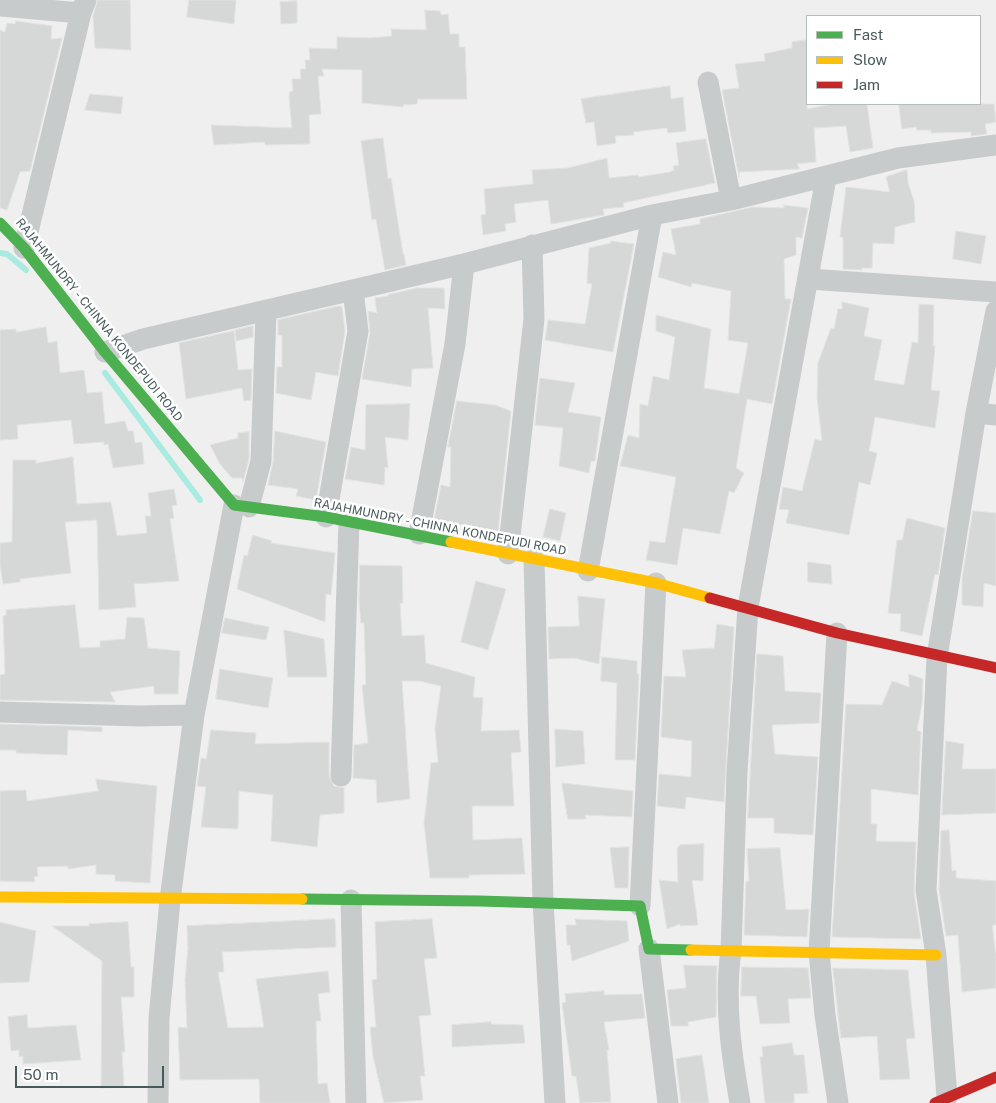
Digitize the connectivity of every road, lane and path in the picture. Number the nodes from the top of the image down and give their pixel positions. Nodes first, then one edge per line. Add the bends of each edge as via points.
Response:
1 (0, 6) edge
2 (83, 7) edge
3 (708, 82) dead end
4 (996, 145) edge
5 (826, 178) junction
6 (731, 200) junction
7 (652, 215) junction
8 (1, 224) edge
9 (532, 245) junction
10 (24, 248) junction
11 (464, 264) junction
12 (809, 279) junction
13 (353, 290) junction
14 (996, 292) edge
15 (266, 312) junction
16 (996, 312) edge
17 (105, 352) junction
18 (986, 414) edge
19 (242, 506) junction
20 (326, 517) junction
21 (349, 521) junction
22 (419, 534) junction
23 (508, 554) junction
24 (534, 559) junction
25 (588, 571) junction
26 (656, 583) junction
27 (748, 607) junction
28 (837, 633) junction
29 (937, 657) junction
30 (996, 668) edge
31 (0, 712) edge
32 (194, 715) junction
33 (341, 776) dead end
34 (0, 897) edge
35 (170, 900) junction
36 (351, 900) junction
37 (543, 901) junction
38 (640, 906) junction
39 (650, 949) junction
40 (731, 951) junction
41 (819, 952) junction
42 (936, 955) junction
43 (996, 1077) edge
44 (941, 1100) edge
45 (158, 1103) edge
46 (356, 1103) edge
47 (555, 1103) edge
48 (668, 1103) edge
49 (740, 1103) edge
50 (838, 1103) edge

1 - 2 street
2 - 10 street
3 - 6 street
4 - 5 street via 898,158
5 - 6 street
5 - 12 street
6 - 7 street
7 - 9 street
7 - 25 street
8 - 10 main road, RAJAHMUNDRY - CHINNA KONDEPUDI ROAD
9 - 11 street
9 - 23 street via 534,319
10 - 17 main road, RAJAHMUNDRY - CHINNA KONDEPUDI ROAD
11 - 13 street
11 - 22 street via 455,344
12 - 14 street
12 - 27 street
13 - 15 street
13 - 20 street via 358,331
15 - 17 street
15 - 19 street via 261,461
16 - 18 street
17 - 19 main road, RAJAHMUNDRY - CHINNA KONDEPUDI ROAD
18 - 29 street
19 - 20 main road, RAJAHMUNDRY - CHINNA KONDEPUDI ROAD
19 - 32 street
20 - 21 main road, RAJAHMUNDRY - CHINNA KONDEPUDI ROAD
21 - 22 main road, RAJAHMUNDRY - CHINNA KONDEPUDI ROAD
21 - 33 street
22 - 23 main road, RAJAHMUNDRY - CHINNA KONDEPUDI ROAD
23 - 24 main road, RAJAHMUNDRY - CHINNA KONDEPUDI ROAD
24 - 25 main road, RAJAHMUNDRY - CHINNA KONDEPUDI ROAD
24 - 37 street
25 - 26 main road, RAJAHMUNDRY - CHINNA KONDEPUDI ROAD
26 - 27 main road, RAJAHMUNDRY - CHINNA KONDEPUDI ROAD
26 - 38 street
27 - 28 main road, RAJAHMUNDRY - CHINNA KONDEPUDI ROAD
27 - 40 street via 736,772
28 - 29 main road, RAJAHMUNDRY - CHINNA KONDEPUDI ROAD
28 - 41 street
29 - 30 main road, RAJAHMUNDRY - CHINNA KONDEPUDI ROAD
29 - 42 street via 926,890
31 - 32 street
32 - 35 street
34 - 35 main road
35 - 36 main road
35 - 45 street via 159,1018
36 - 37 main road
36 - 46 street
37 - 38 main road
37 - 47 street
38 - 39 main road
39 - 40 main road
39 - 48 street
40 - 41 main road
40 - 49 street via 727,978 728,1016
41 - 42 main road
41 - 50 street
42 - 44 street
43 - 44 main road

